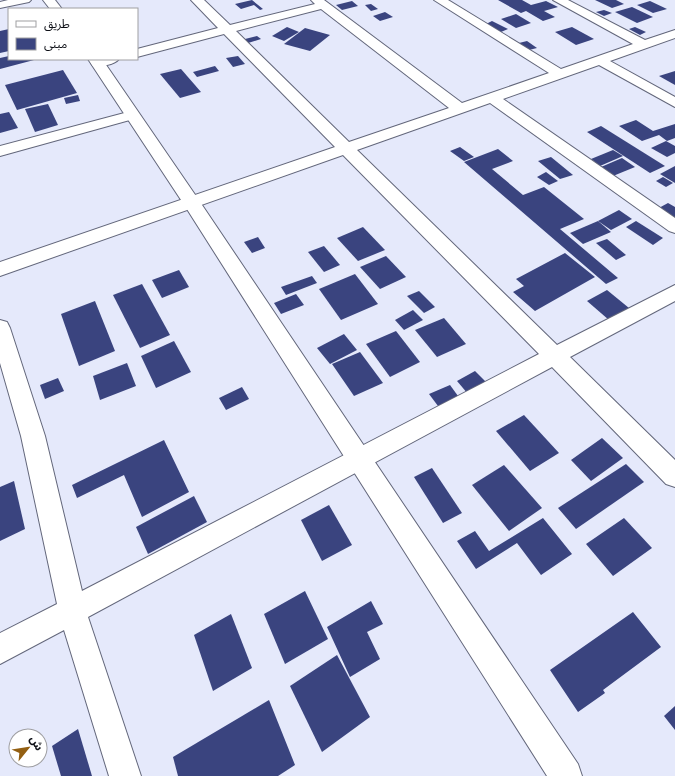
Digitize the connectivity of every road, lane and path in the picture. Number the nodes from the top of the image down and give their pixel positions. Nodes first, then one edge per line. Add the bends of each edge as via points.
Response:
1 (25, 0) edge
2 (49, 0) edge
3 (197, 0) edge
4 (440, 0) edge
5 (559, 0) edge
6 (320, 3) edge
7 (0, 5) edge
8 (55, 8) edge
9 (228, 30) junction
10 (675, 34) edge
11 (644, 45) junction
12 (138, 53) edge
13 (102, 60) edge
14 (601, 61) junction
15 (560, 74) junction
16 (491, 97) junction
17 (675, 103) edge
18 (460, 109) junction
19 (132, 115) junction
20 (347, 149) junction
21 (0, 151) edge
22 (192, 203) junction
23 (675, 228) edge
24 (0, 269) edge
25 (675, 292) edge
26 (0, 328) edge
27 (555, 356) junction
28 (360, 458) junction
29 (675, 476) edge
30 (72, 610) junction
31 (0, 649) edge
32 (125, 776) edge
33 (566, 776) edge

1 - 7 street
2 - 8 street
3 - 9 street
4 - 15 street
5 - 11 street
6 - 9 street
6 - 18 street
9 - 12 street
9 - 20 street
10 - 11 street
11 - 14 street
13 - 19 street
14 - 15 street
14 - 17 street
15 - 16 street
16 - 18 street
16 - 23 street
18 - 20 street
19 - 21 street
19 - 22 street
20 - 22 street
20 - 27 street
22 - 24 street
22 - 28 street
25 - 27 street
26 - 30 street via 33,436
27 - 28 street
27 - 29 street
28 - 30 street
28 - 33 street
30 - 31 street
30 - 32 street

